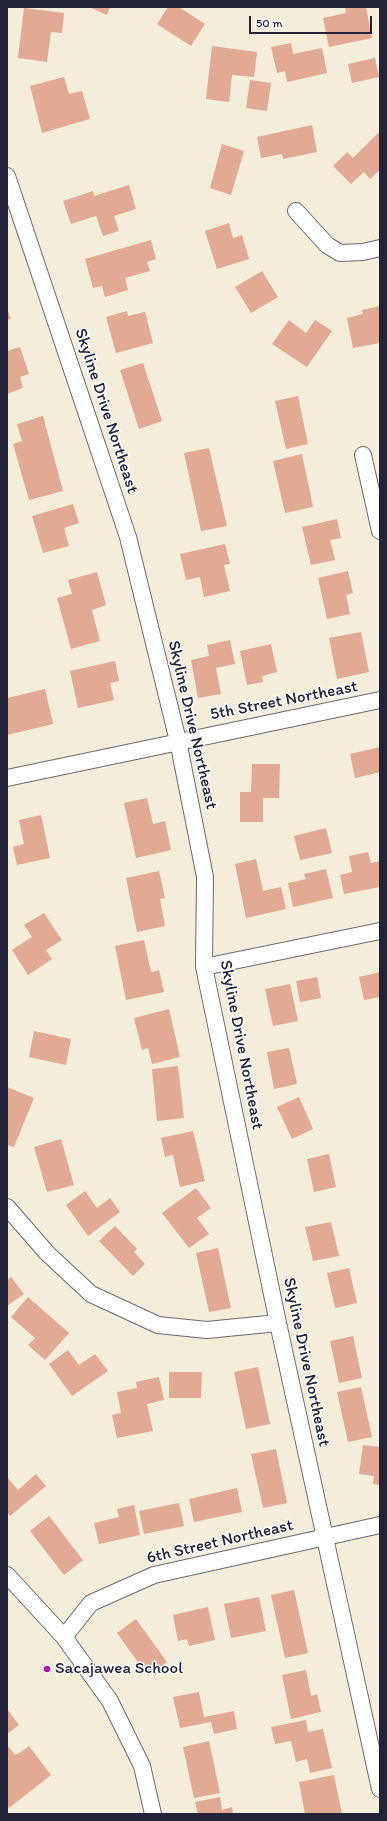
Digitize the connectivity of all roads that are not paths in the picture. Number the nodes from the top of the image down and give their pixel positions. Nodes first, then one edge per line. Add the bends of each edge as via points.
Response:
1 (7, 176) edge
2 (296, 211) dead end
3 (380, 248) edge
4 (363, 455) dead end
5 (380, 531) edge
6 (380, 700) edge
7 (178, 741) junction
8 (7, 778) edge
9 (380, 931) edge
10 (204, 967) junction
11 (7, 1207) edge
12 (278, 1324) junction
13 (380, 1525) edge
14 (324, 1537) junction
15 (7, 1576) edge
16 (64, 1637) junction
17 (380, 1789) edge
18 (153, 1814) edge

1 - 7 street, Skyline Drive Northeast via 128,537
2 - 3 street via 327,245 340,253
4 - 5 street
6 - 7 street, 5th Street Northeast
7 - 8 street, 5th Street Northeast
7 - 10 street, Skyline Drive Northeast via 205,877
9 - 10 street
10 - 12 street, Skyline Drive Northeast
11 - 12 street via 47,1254 91,1294 158,1325 207,1330
12 - 14 street, Skyline Drive Northeast
13 - 14 street, 6th Street Northeast
14 - 16 street, 6th Street Northeast via 154,1575 91,1603
14 - 17 street, Skyline Drive Northeast
15 - 16 street
16 - 18 street via 110,1701 142,1766

